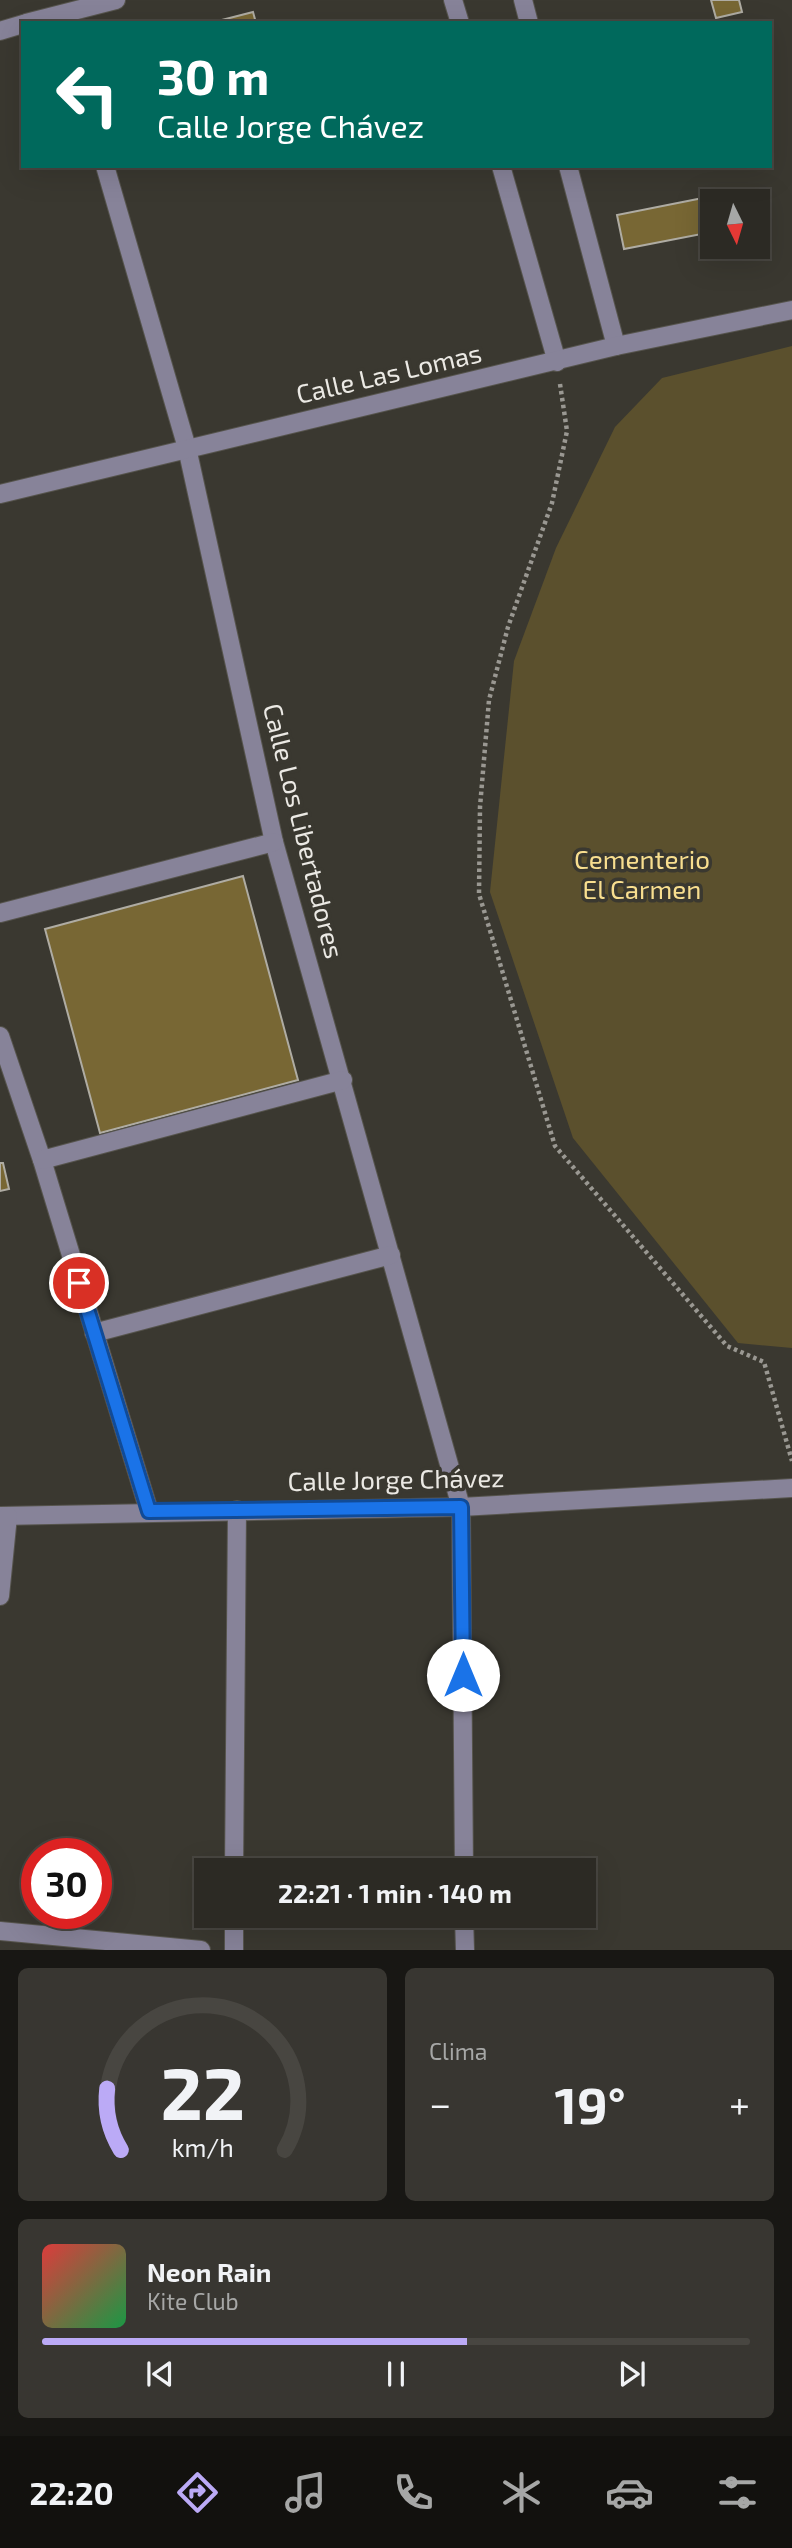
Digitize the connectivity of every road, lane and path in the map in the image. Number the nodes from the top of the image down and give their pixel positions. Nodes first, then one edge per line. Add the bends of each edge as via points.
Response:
1 (116, 0) edge
2 (453, 0) edge
3 (523, 0) edge
4 (60, 11) edge
5 (30, 21) edge
6 (459, 21) edge
7 (528, 21) edge
8 (21, 24) edge
9 (0, 31) edge
10 (106, 168) edge
11 (502, 168) edge
12 (569, 168) edge
13 (792, 310) edge
14 (616, 346) junction
15 (557, 362) junction
16 (187, 448) junction
17 (0, 494) edge
18 (274, 842) junction
19 (0, 913) edge
20 (0, 1036) edge
21 (343, 1080) junction
22 (42, 1160) junction
23 (391, 1255) junction
24 (94, 1333) junction
25 (792, 1461) edge
26 (792, 1488) edge
27 (461, 1507) junction
28 (237, 1510) junction
29 (149, 1511) junction
30 (4, 1516) edge
31 (0, 1596) edge
32 (234, 1858) edge
33 (464, 1858) edge
34 (234, 1928) edge
35 (464, 1928) edge
36 (0, 1931) edge
37 (201, 1950) edge
38 (234, 1950) edge
39 (465, 1950) edge

1 - 4 street
2 - 6 street
3 - 7 street
4 - 5 street
8 - 9 street
10 - 16 street, Calle Los Libertadores
11 - 15 street
12 - 14 street
13 - 14 street, Calle Las Lomas
14 - 15 street, Calle Las Lomas
15 - 16 street, Calle Las Lomas
15 - 25 path via 567,431 552,503 508,627 489,700 479,894 555,1146 727,1346 764,1362
16 - 17 street, Calle Las Lomas
16 - 18 street, Calle Los Libertadores
18 - 19 street
18 - 21 street, Calle Los Libertadores
20 - 22 street
21 - 22 street
21 - 23 street, Calle Los Libertadores
22 - 24 street
23 - 24 street
23 - 27 street, Calle Los Libertadores
24 - 29 street
26 - 27 street, Calle Jorge Chávez
27 - 28 street, Calle Jorge Chávez
27 - 33 street, Calle Los Libertadores
28 - 29 street, Calle Jorge Chávez
28 - 32 street
29 - 30 street, Calle Jorge Chávez
30 - 31 street
34 - 38 street
35 - 39 street
36 - 37 street

